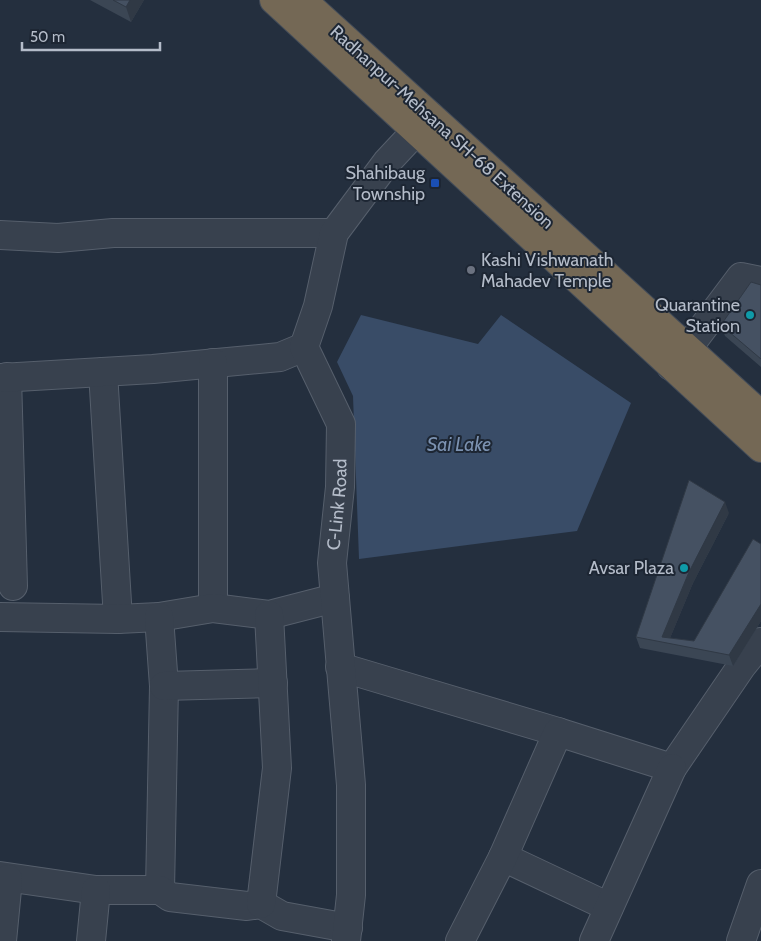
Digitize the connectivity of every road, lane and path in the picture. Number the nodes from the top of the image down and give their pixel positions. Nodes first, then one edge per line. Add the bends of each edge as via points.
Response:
1 (274, 0) edge
2 (302, 0) edge
3 (422, 123) junction
4 (334, 233) junction
5 (0, 235) edge
6 (761, 281) edge
7 (304, 347) junction
8 (679, 357) junction
9 (213, 363) junction
10 (103, 372) junction
11 (4, 377) edge
12 (761, 415) edge
13 (761, 448) edge
14 (13, 586) dead end
15 (335, 598) junction
16 (213, 608) junction
17 (270, 615) junction
18 (0, 617) edge
19 (159, 617) junction
20 (118, 619) junction
21 (761, 642) edge
22 (340, 667) junction
23 (273, 683) junction
24 (164, 686) junction
25 (558, 732) junction
26 (672, 768) junction
27 (503, 857) junction
28 (4, 877) edge
29 (761, 884) edge
30 (96, 890) junction
31 (160, 890) junction
32 (261, 904) junction
33 (609, 907) junction
34 (347, 934) edge
35 (2, 941) edge
36 (91, 941) edge
37 (460, 941) edge
38 (594, 941) edge
39 (741, 941) edge

1 - 3 highway
2 - 3 highway, Radhanpur-Mehsana SH-68 Extension
3 - 4 street
3 - 8 highway, Radhanpur-Mehsana SH-68 Extension
4 - 5 street via 112,233 58,238
4 - 7 street via 318,306
6 - 8 street via 741,277
7 - 9 street via 280,357
7 - 15 street, C-Link Road via 341,424 340,487 332,563
8 - 12 highway, Radhanpur-Mehsana SH-68 Extension
8 - 13 highway
9 - 10 street
9 - 16 street
10 - 11 street
10 - 20 street
11 - 14 street
15 - 17 street
15 - 22 street, C-Link Road
16 - 17 street
16 - 19 street
17 - 23 street
18 - 20 street
19 - 20 street
19 - 24 street
21 - 26 street via 740,667
22 - 25 street
22 - 34 street, C-Link Road via 351,785 351,895
23 - 24 street
23 - 32 street via 278,768
24 - 31 street
25 - 26 street
25 - 27 street
26 - 33 street
27 - 33 street
27 - 37 street
28 - 30 street
28 - 35 street
29 - 39 street
30 - 31 street
30 - 36 street
31 - 32 street via 170,897 247,906
32 - 34 street via 282,916
33 - 38 street

